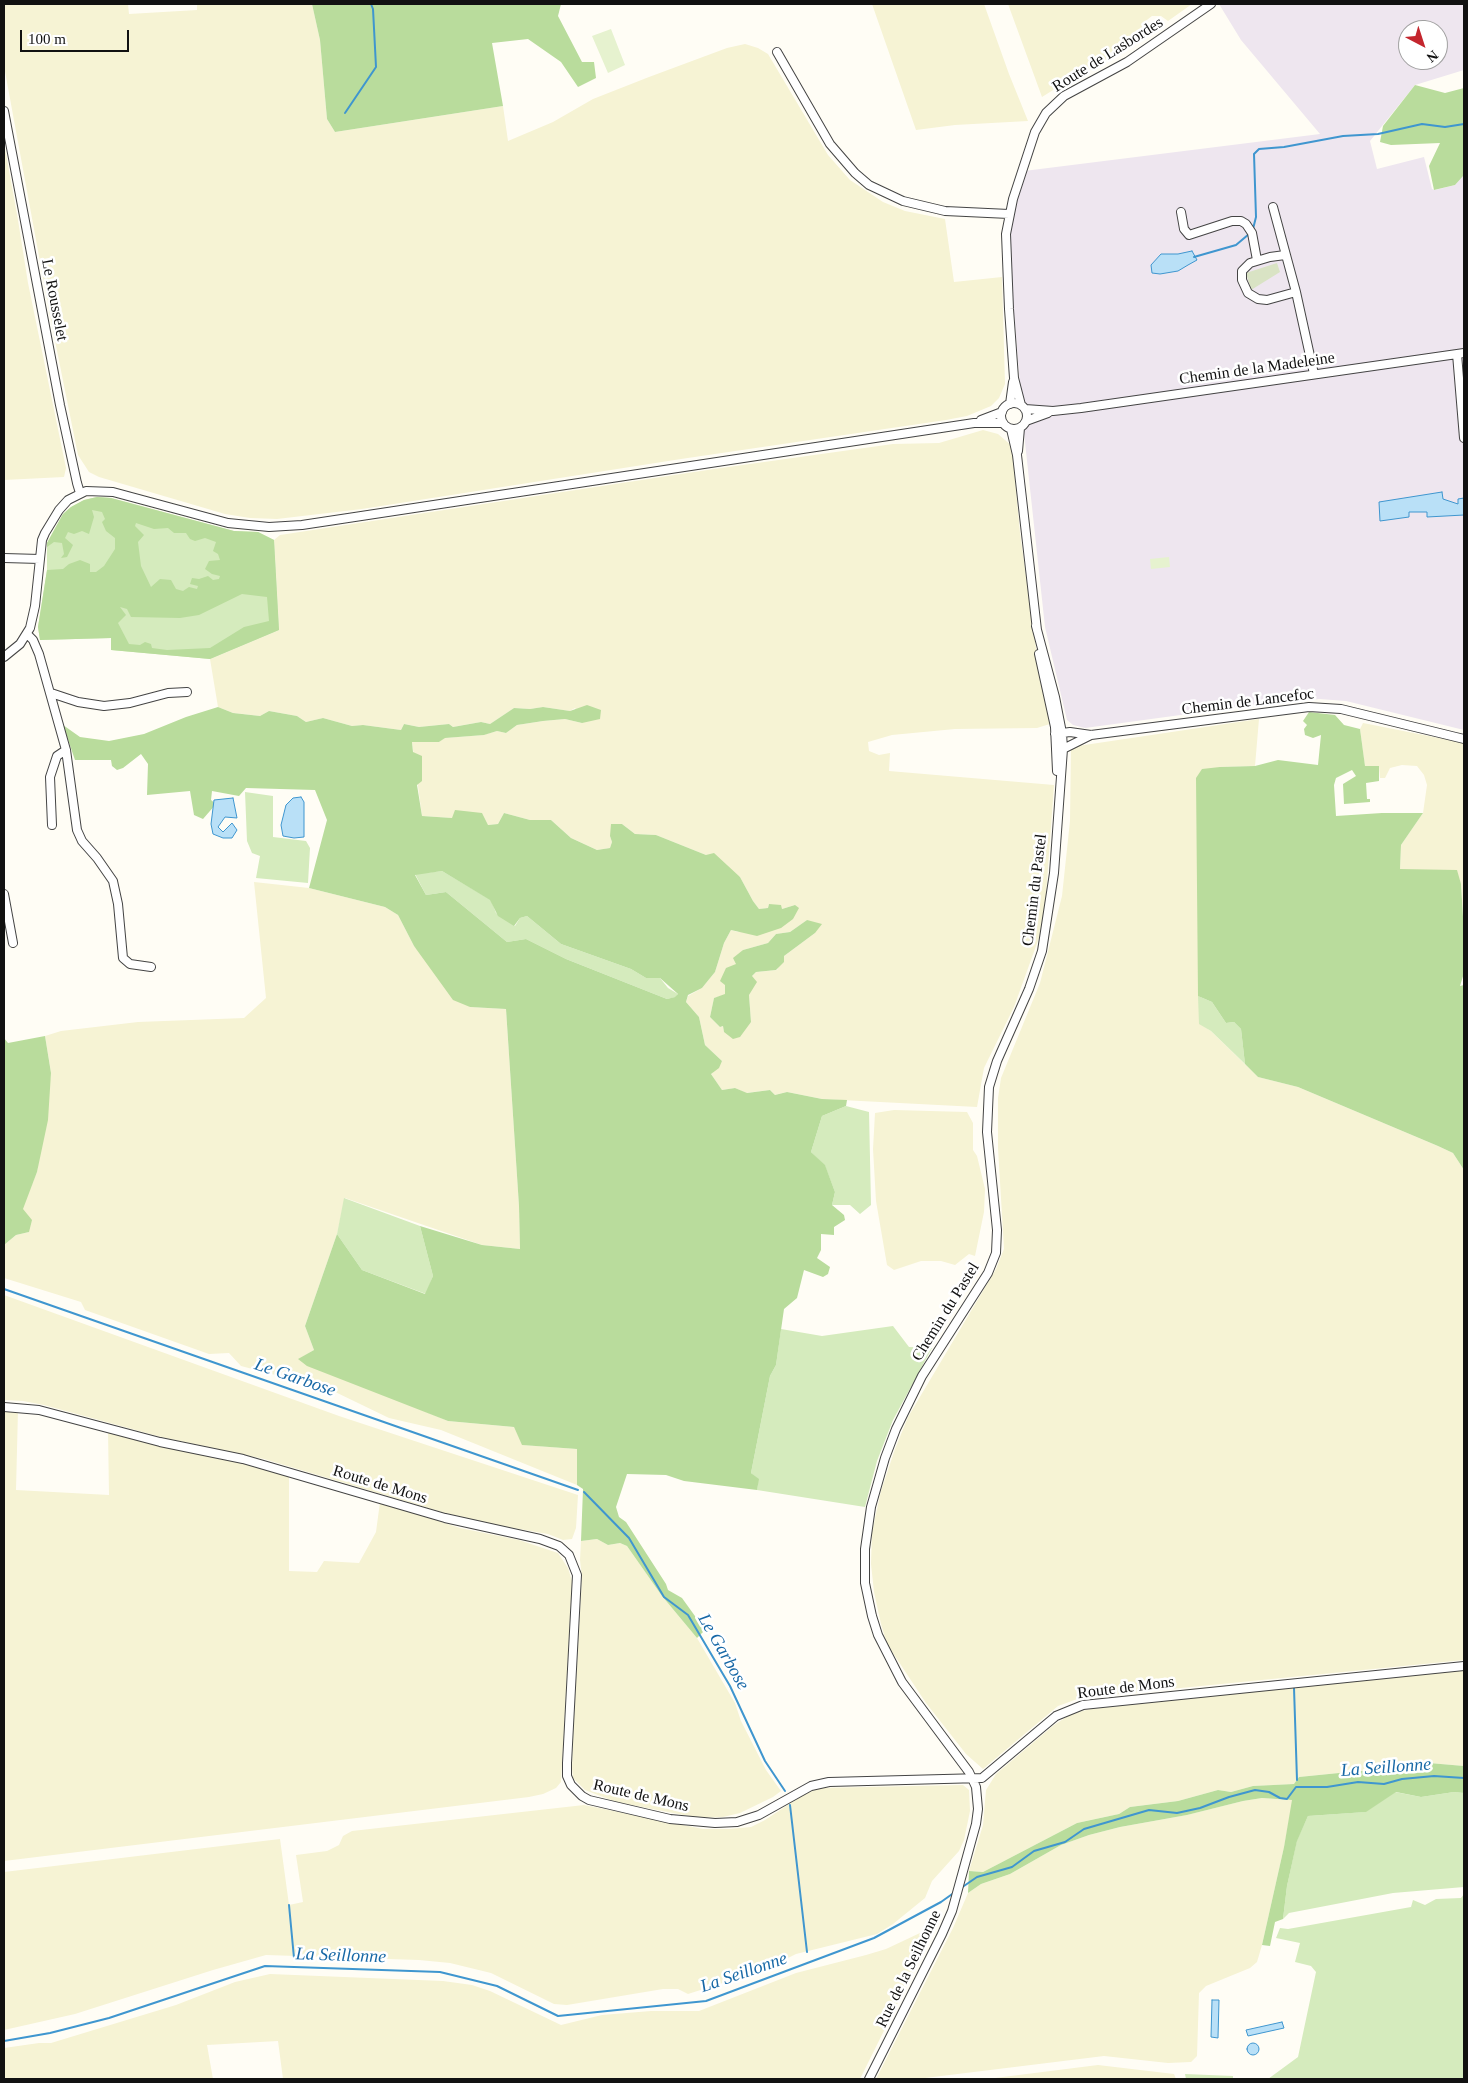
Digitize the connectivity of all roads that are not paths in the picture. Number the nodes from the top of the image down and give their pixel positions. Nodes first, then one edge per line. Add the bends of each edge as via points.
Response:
1 (1211, 4) edge
2 (777, 52) dead end
3 (4, 111) edge
4 (1273, 207) dead end
5 (1182, 212) dead end
6 (1009, 214) junction
7 (1285, 255) junction
8 (1257, 260) junction
9 (1296, 292) junction
10 (1461, 353) edge
11 (1314, 374) junction
12 (1014, 378) junction
13 (1010, 404) junction
14 (1023, 407) junction
15 (1053, 411) junction
16 (1002, 412) junction
17 (1026, 421) junction
18 (974, 422) junction
19 (1003, 423) junction
20 (1020, 428) junction
21 (1010, 429) junction
22 (1464, 438) edge
23 (1017, 455) junction
24 (80, 492) junction
25 (4, 558) edge
26 (40, 559) junction
27 (27, 634) junction
28 (4, 656) edge
29 (187, 692) dead end
30 (51, 693) junction
31 (1059, 733) junction
32 (1091, 735) junction
33 (1464, 739) edge
34 (1060, 748) junction
35 (66, 750) junction
36 (52, 825) dead end
37 (4, 894) edge
38 (13, 943) dead end
39 (151, 967) dead end
40 (4, 1407) edge
41 (1464, 1666) edge
42 (972, 1779) junction
43 (869, 2079) edge

1 - 6 street, Route de Lasbordes via 1144,52 1074,90 1052,106 1030,144
2 - 6 street via 830,144 869,185 903,201 945,211
3 - 24 street, Le Rousselet via 60,405
4 - 7 street
5 - 8 street via 1184,229 1189,235 1232,221 1246,224 1252,233
6 - 12 street, Route de Lasbordes via 1006,253
7 - 8 street
7 - 9 street
8 - 9 street via 1246,265 1242,275 1243,284 1251,295 1267,300
9 - 11 street
10 - 11 street, Chemin de la Madeleine
10 - 22 street
11 - 15 street, Chemin de la Madeleine
12 - 13 street, Route de Lasbordes
12 - 14 street, Route de Lasbordes
13 - 14 street
13 - 16 street
14 - 15 street, Chemin de la Madeleine
14 - 17 street
15 - 17 street, Chemin de la Madeleine
16 - 18 street
16 - 19 street
17 - 20 street
18 - 19 street
18 - 24 street via 302,525 269,527 228,523 113,492
19 - 21 street
20 - 21 street
20 - 23 street, Chemin du Pastel
21 - 23 street, Chemin du Pastel
23 - 31 street, Chemin du Pastel via 1036,626 1055,697
24 - 26 street via 59,510 50,523 42,540
25 - 26 street
26 - 27 street via 34,612
27 - 28 street
27 - 30 street via 37,647
29 - 30 street via 104,706
30 - 35 street
31 - 32 street, Chemin de Lancefoc
31 - 34 street, Chemin du Pastel
32 - 33 street, Chemin de Lancefoc via 1309,706 1341,709
32 - 34 street, Chemin de Lancefoc
34 - 42 street, Chemin du Pastel via 1054,873 1042,951 989,1087 987,1132 997,1230 996,1253 988,1273 907,1405 880,1473 866,1533 865,1583 878,1635 902,1682 963,1762
35 - 36 street via 57,756 50,777
35 - 39 street via 76,830 113,881 123,958 130,964
37 - 38 street
40 - 42 street, Route de Mons via 38,1410 160,1442 243,1458 445,1518 559,1546 570,1555 577,1575 567,1776 575,1790 589,1800 670,1819 726,1823 759,1814 819,1783
41 - 42 street, Route de Mons via 1083,1705 1056,1716 982,1778
42 - 43 street, Rue de la Seilhonne via 978,1809 976,1824 953,1909

